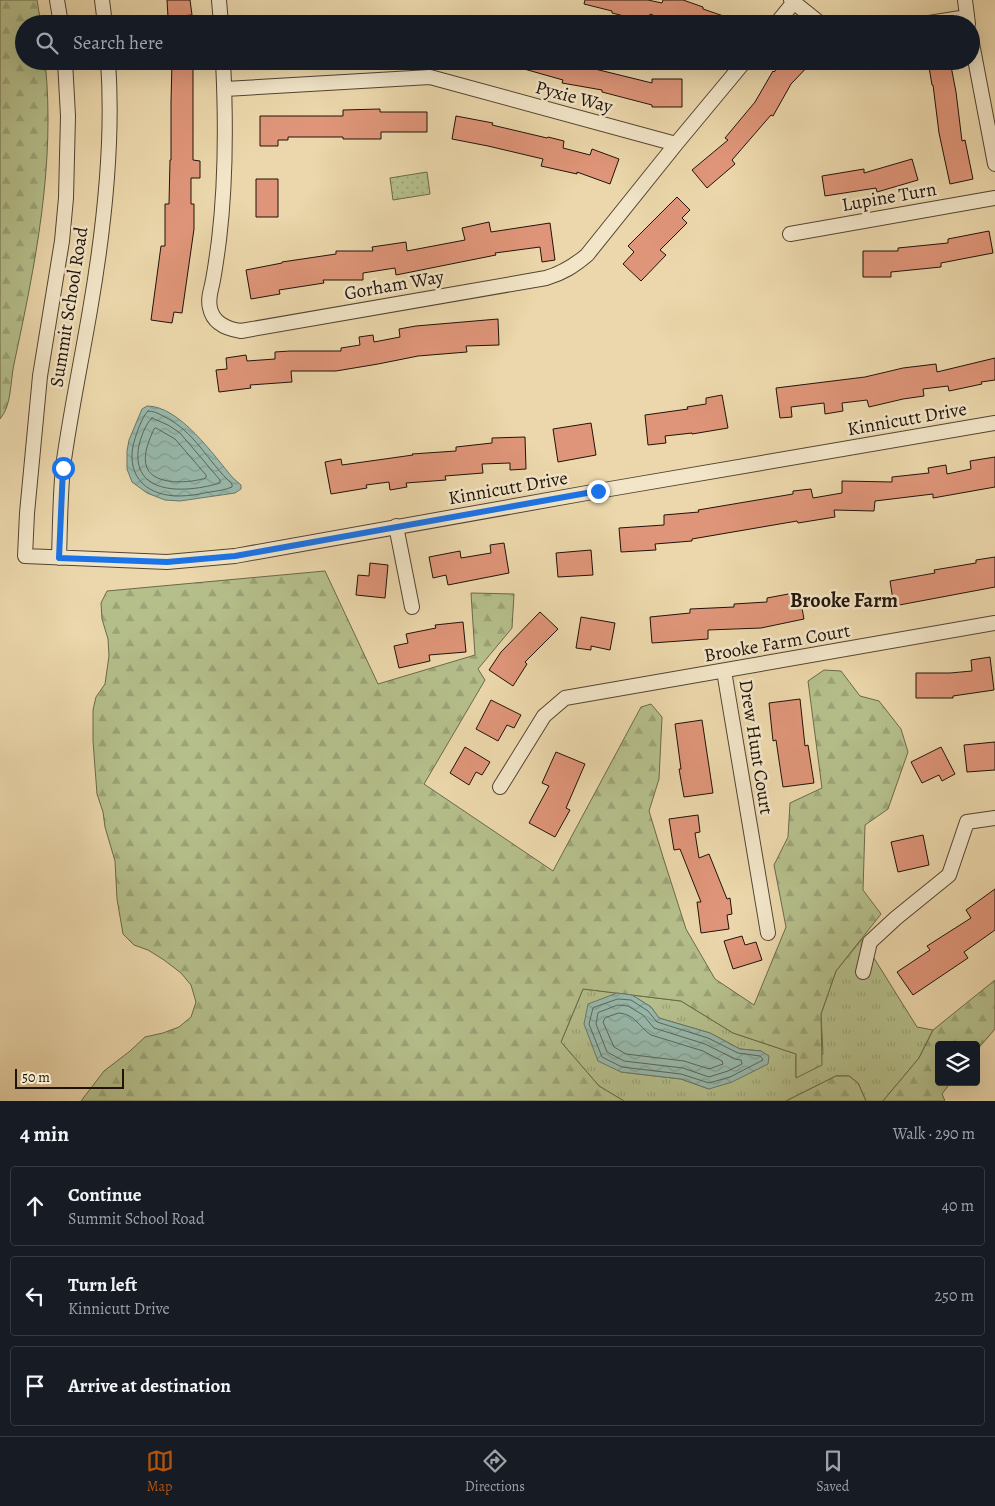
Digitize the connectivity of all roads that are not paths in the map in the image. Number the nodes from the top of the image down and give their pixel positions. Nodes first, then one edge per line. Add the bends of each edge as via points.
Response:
1 (57, 0) edge
2 (102, 0) edge
3 (219, 0) edge
4 (965, 0) edge
5 (793, 1) edge
6 (60, 15) edge
7 (104, 15) edge
8 (220, 15) edge
9 (783, 15) edge
10 (810, 15) edge
11 (967, 15) edge
12 (65, 70) edge
13 (108, 70) edge
14 (224, 70) edge
15 (738, 70) edge
16 (977, 70) edge
17 (225, 89) junction
18 (676, 144) junction
19 (995, 164) edge
20 (995, 198) edge
21 (790, 234) dead end
22 (995, 423) edge
23 (396, 526) junction
24 (25, 556) joint
25 (59, 558) junction
26 (412, 607) dead end
27 (995, 623) edge
28 (724, 671) junction
29 (500, 788) dead end
30 (995, 818) edge
31 (768, 933) dead end
32 (863, 972) dead end

1 - 6 street
2 - 7 street
3 - 8 street
4 - 11 street
5 - 9 street
5 - 10 street
12 - 24 street, Summit School Road via 66,198 40,376
13 - 25 street, Summit School Road via 111,116 105,197 93,294 63,468
14 - 17 street, Gorham Way
15 - 18 street, Gorham Way
16 - 19 street
17 - 18 street, Pyxie Way via 430,77
17 - 18 street, Gorham Way via 223,195 208,301 213,316 231,330 241,331 561,273 587,255
20 - 21 street, Lupine Turn
22 - 23 street, Kinnicutt Drive
23 - 25 street, Kinnicutt Drive via 192,561
23 - 26 street
24 - 25 street, Kinnicutt Drive
27 - 28 street, Brooke Farm Court
28 - 29 street, Brooke Farm Court via 565,698 544,716
28 - 31 street, Drew Hunt Court
30 - 32 street via 968,822 949,875 870,942

